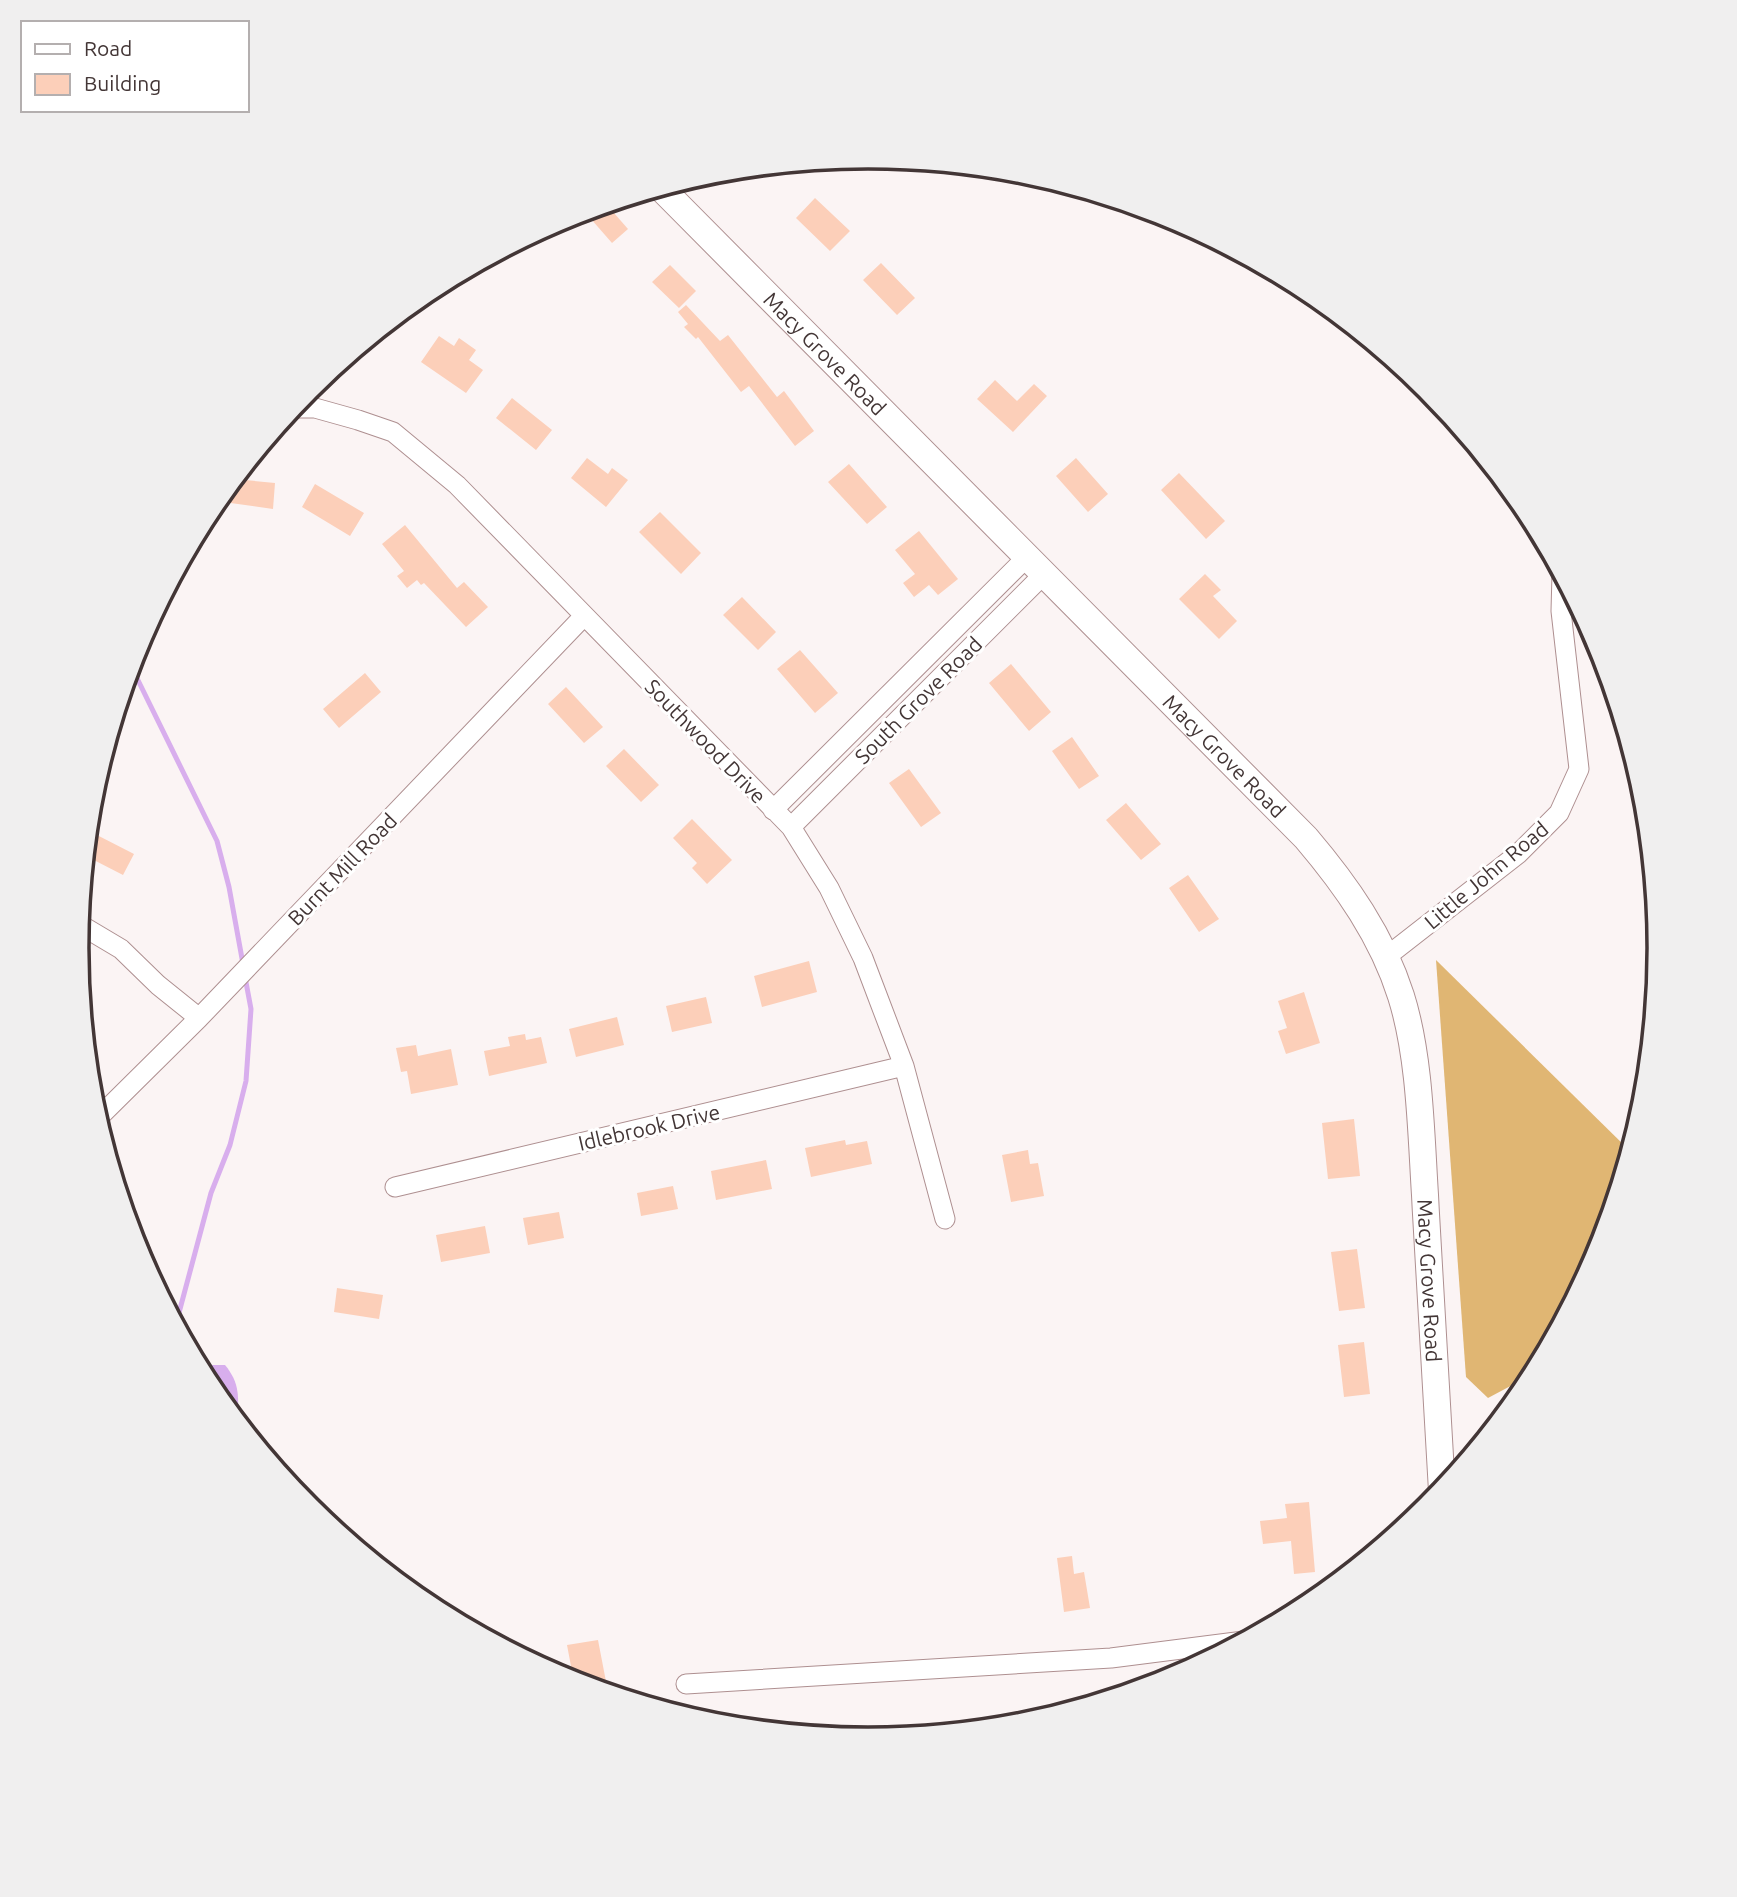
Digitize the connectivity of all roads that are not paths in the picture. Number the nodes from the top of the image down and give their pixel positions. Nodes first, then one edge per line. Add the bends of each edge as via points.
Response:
1 (669, 196) edge
2 (307, 408) edge
3 (1037, 565) junction
4 (1561, 594) edge
5 (584, 616) junction
6 (773, 810) junction
7 (791, 827) junction
8 (90, 931) edge
9 (1386, 957) junction
10 (199, 1018) junction
11 (904, 1066) junction
12 (106, 1110) edge
13 (395, 1187) dead end
14 (945, 1219) dead end
15 (1441, 1476) edge
16 (1218, 1644) edge
17 (686, 1684) dead end

1 - 3 main road, Macy Grove Road
2 - 5 street, Southwood Drive via 393,432 457,485
3 - 6 street, South Grove Road
3 - 7 street, South Grove Road
3 - 9 main road, Macy Grove Road via 1306,838 1363,913
4 - 9 street, Little John Road via 1579,769 1559,813 1518,854
5 - 6 street, Southwood Drive
5 - 10 street, Burnt Mill Road
6 - 7 street, Southwood Drive
7 - 11 street, Southwood Drive via 858,947
8 - 10 street via 121,950
9 - 15 main road, Macy Grove Road via 1402,997 1420,1114
10 - 12 street, Burnt Mill Road
11 - 13 street, Idlebrook Drive
11 - 14 street, Southwood Drive
16 - 17 street via 1111,1658

